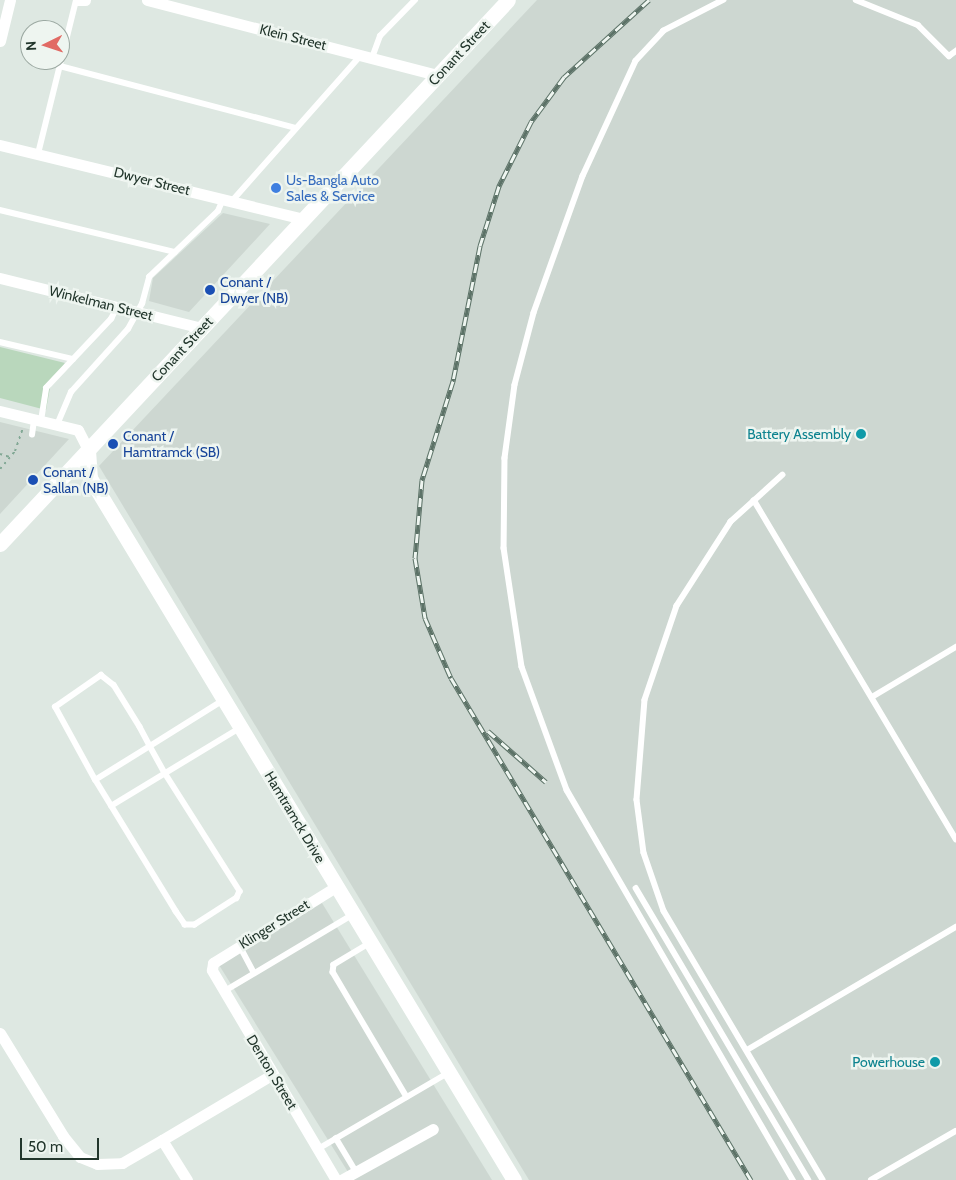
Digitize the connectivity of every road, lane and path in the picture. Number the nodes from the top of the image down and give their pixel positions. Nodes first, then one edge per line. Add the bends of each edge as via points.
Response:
1 (10, 0) edge
2 (77, 0) edge
3 (85, 0) edge
4 (147, 0) edge
5 (415, 0) edge
6 (508, 0) edge
7 (724, 0) edge
8 (856, 0) edge
9 (70, 27) edge
10 (0, 41) edge
11 (956, 51) edge
12 (360, 55) junction
13 (372, 58) junction
14 (70, 69) edge
15 (59, 70) edge
16 (438, 75) junction
17 (296, 128) junction
18 (0, 145) edge
19 (38, 154) junction
20 (227, 200) junction
21 (0, 210) edge
22 (304, 219) junction
23 (175, 252) junction
24 (0, 278) edge
25 (117, 307) junction
26 (136, 312) junction
27 (202, 328) junction
28 (0, 342) edge
29 (73, 359) junction
30 (0, 411) edge
31 (33, 422) junction
32 (57, 425) junction
33 (32, 435) dead end
34 (88, 450) junction
35 (0, 454) edge
36 (10, 457) junction
37 (0, 468) edge
38 (783, 474) dead end
39 (754, 500) junction
40 (0, 544) edge
41 (956, 647) edge
42 (872, 697) junction
43 (224, 700) junction
44 (241, 728) junction
45 (150, 746) junction
46 (165, 773) junction
47 (95, 780) junction
48 (111, 806) junction
49 (956, 837) edge
50 (337, 886) junction
51 (636, 888) dead end
52 (354, 914) junction
53 (956, 927) edge
54 (371, 942) junction
55 (240, 946) junction
56 (213, 963) joint
57 (254, 972) junction
58 (223, 992) junction
59 (0, 1033) edge
60 (747, 1050) junction
61 (449, 1072) junction
62 (273, 1074) junction
63 (407, 1097) junction
64 (433, 1129) dead end
65 (956, 1131) edge
66 (336, 1138) junction
67 (162, 1140) junction
68 (318, 1149) junction
69 (356, 1171) junction
70 (186, 1180) edge
71 (336, 1180) edge
72 (341, 1180) edge
73 (514, 1180) edge
74 (793, 1180) edge
75 (808, 1180) edge
76 (823, 1180) edge
77 (872, 1180) edge

1 - 10 street
2 - 3 street
2 - 9 lane
4 - 12 street, Klein Street
5 - 13 lane via 380,36
6 - 16 street, Conant Street
7 - 74 lane via 664,31 636,61 583,176 534,313 515,385 504,474 504,548 522,667 567,790
8 - 11 lane via 918,25 949,56
12 - 13 street, Klein Street
12 - 17 lane
13 - 16 street, Klein Street
14 - 17 lane
15 - 19 lane
16 - 22 street, Conant Street
17 - 20 lane
18 - 19 street, Dwyer Street
19 - 20 street, Dwyer Street
20 - 22 street, Dwyer Street
20 - 23 lane
21 - 23 lane
22 - 27 street, Conant Street
23 - 26 lane via 149,277
24 - 25 street, Winkelman Street
25 - 26 street, Winkelman Street
25 - 29 lane
26 - 27 street, Winkelman Street
26 - 32 lane via 121,339 67,396
27 - 34 street, Conant Street
28 - 29 lane
29 - 31 lane via 46,388
30 - 31 street
31 - 32 street
31 - 33 lane
31 - 36 path
32 - 34 street via 78,430
34 - 40 street, Conant Street
34 - 43 street, Hamtramck Drive via 90,478
35 - 36 path
36 - 37 path
38 - 39 lane
39 - 42 lane
39 - 60 lane via 706,556 663,636 645,700 637,766 640,833 656,891
41 - 42 lane
42 - 49 lane
43 - 44 street, Hamtramck Drive
43 - 45 lane
44 - 46 lane
44 - 50 street, Hamtramck Drive
45 - 46 lane
45 - 47 lane
45 - 47 lane via 108,678 95,677 55,706
46 - 48 lane
46 - 48 lane via 240,891 237,898 195,925 185,925 180,919
47 - 48 lane
50 - 52 street, Hamtramck Drive
50 - 55 street, Klinger Street
51 - 75 lane
52 - 54 street, Hamtramck Drive
52 - 57 lane
53 - 60 lane
54 - 61 street, Hamtramck Drive
54 - 63 lane via 334,965 333,972
55 - 56 street, Klinger Street
55 - 57 lane
56 - 58 street, Denton Street via 214,977
57 - 58 lane
58 - 62 street, Denton Street
59 - 67 street via 63,1136 80,1156 97,1164 122,1163
60 - 76 lane
61 - 63 lane
61 - 73 street, Hamtramck Drive
62 - 67 street
62 - 68 street, Denton Street
63 - 66 lane
64 - 69 street
65 - 77 lane
66 - 68 lane
66 - 69 lane
67 - 70 street
68 - 71 street, Denton Street
69 - 72 street

